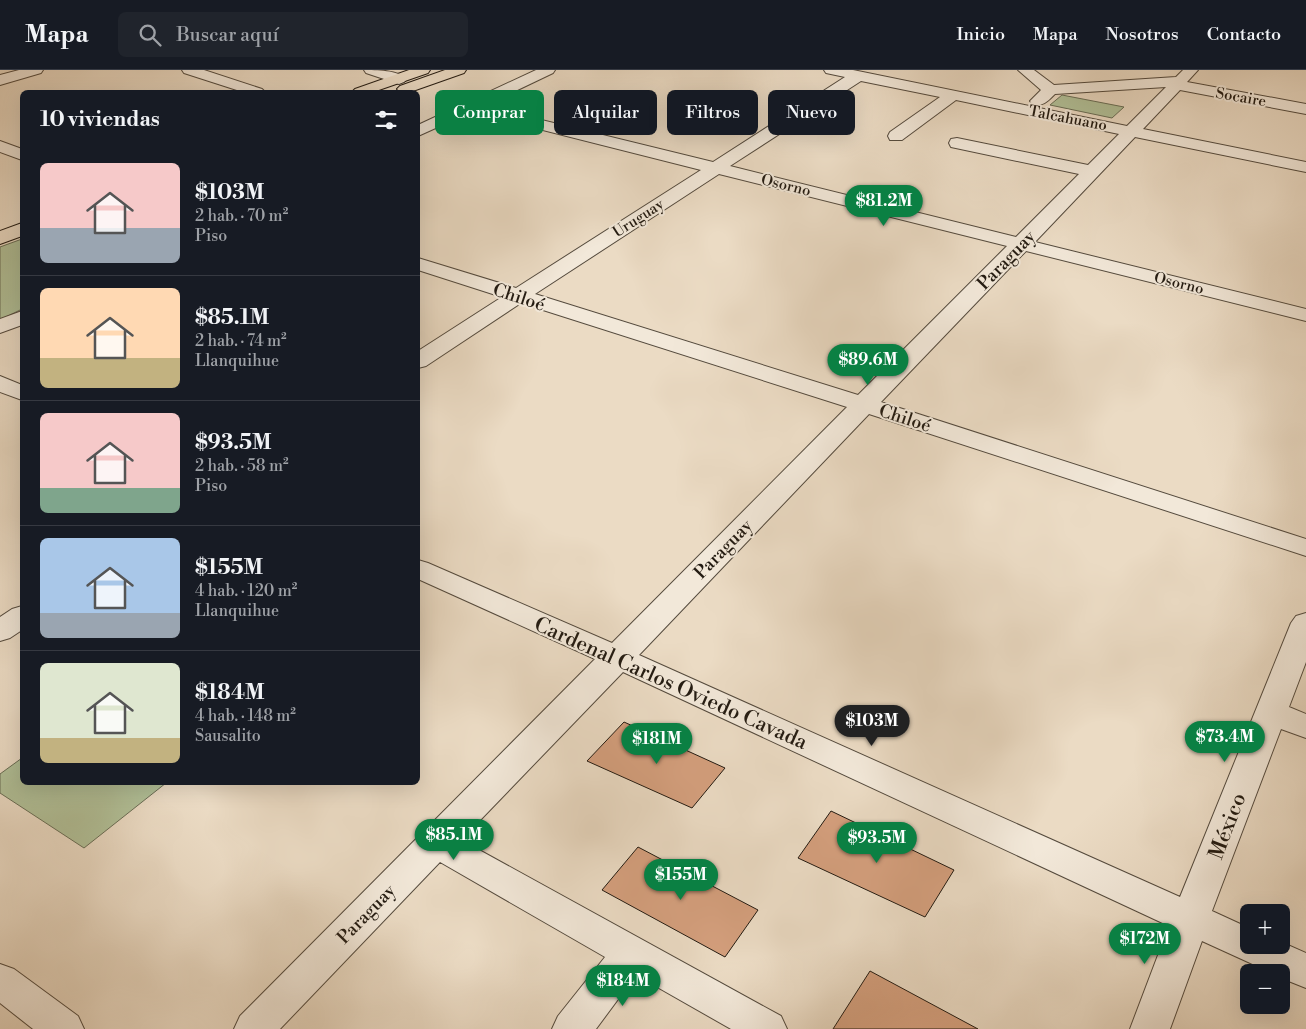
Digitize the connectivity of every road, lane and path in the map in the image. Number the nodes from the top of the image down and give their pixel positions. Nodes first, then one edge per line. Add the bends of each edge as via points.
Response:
1 (36, 70) edge
2 (189, 70) edge
3 (371, 70) edge
4 (423, 70) edge
5 (459, 70) edge
6 (548, 70) edge
7 (831, 70) edge
8 (1025, 70) edge
9 (858, 76) junction
10 (1182, 79) edge
11 (0, 80) edge
12 (398, 86) edge
13 (251, 90) edge
14 (373, 90) edge
15 (506, 90) edge
16 (1051, 90) junction
17 (953, 95) junction
18 (1306, 109) edge
19 (1027, 110) junction
20 (435, 124) edge
21 (544, 125) edge
22 (420, 131) edge
23 (1131, 131) junction
24 (896, 136) dead end
25 (957, 143) dead end
26 (0, 146) edge
27 (20, 155) edge
28 (1306, 167) edge
29 (716, 168) junction
30 (1092, 171) junction
31 (20, 213) edge
32 (0, 220) edge
33 (20, 230) edge
34 (0, 238) edge
35 (1021, 244) junction
36 (420, 265) edge
37 (517, 296) junction
38 (1306, 315) edge
39 (20, 318) edge
40 (0, 327) edge
41 (420, 360) edge
42 (0, 383) edge
43 (20, 392) edge
44 (864, 405) junction
45 (1306, 548) edge
46 (420, 570) edge
47 (20, 617) edge
48 (1306, 623) edge
49 (0, 630) edge
50 (617, 657) junction
51 (1271, 713) junction
52 (1306, 726) edge
53 (436, 843) junction
54 (1190, 920) junction
55 (631, 952) junction
56 (1306, 971) edge
57 (0, 981) edge
58 (64, 1029) edge
59 (254, 1029) edge
60 (572, 1029) edge
61 (767, 1029) edge
62 (1150, 1029) edge

1 - 11 street
2 - 13 street
3 - 12 street
4 - 12 highway
5 - 12 highway
6 - 15 street
7 - 9 street, Talcahuano
8 - 16 street
9 - 17 street, Talcahuano
9 - 29 street, Uruguay
10 - 16 street, Socaire
10 - 18 street, Socaire
10 - 23 street, Paraguay
12 - 14 highway
16 - 19 street
17 - 19 street, Talcahuano
17 - 24 street
19 - 23 street, Talcahuano
20 - 22 street
21 - 29 street, Osorno
23 - 28 street, Talcahuano
23 - 30 street, Paraguay
25 - 30 street
26 - 27 street
29 - 35 street, Osorno
29 - 37 street, Uruguay
30 - 35 street, Paraguay
31 - 32 highway
33 - 34 highway
35 - 38 street, Osorno
35 - 44 street, Paraguay
36 - 37 street, Chiloé
37 - 41 street, Uruguay
37 - 44 street, Chiloé
39 - 40 street
42 - 43 street
44 - 45 street, Chiloé
44 - 50 street, Paraguay
46 - 50 street, Cardenal Carlos Oviedo Cavada
47 - 49 street
48 - 51 street, México
50 - 53 street, Paraguay
50 - 54 street, Cardenal Carlos Oviedo Cavada
51 - 52 street
51 - 54 street, México
53 - 55 street
53 - 59 street, Paraguay
54 - 56 street, Cardenal Carlos Oviedo Cavada
54 - 62 street, México
55 - 60 street
55 - 61 street
57 - 58 street

